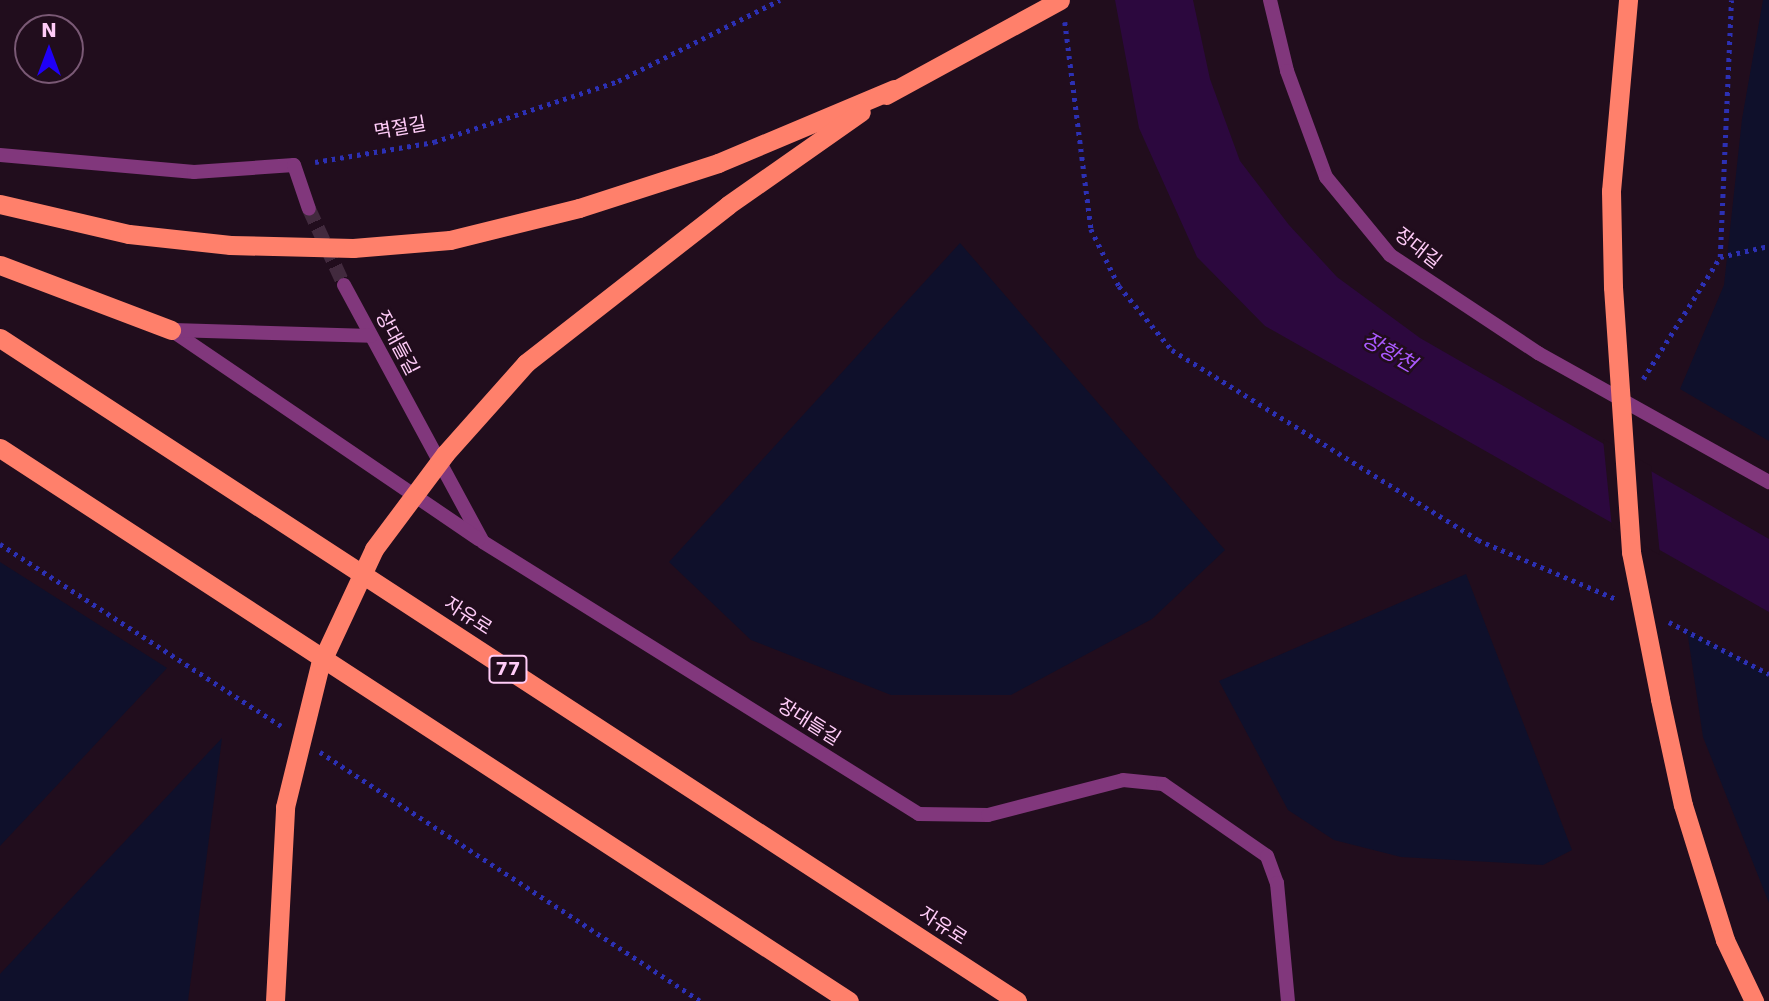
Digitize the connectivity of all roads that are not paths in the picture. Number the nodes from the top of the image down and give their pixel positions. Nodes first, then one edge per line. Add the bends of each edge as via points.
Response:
1 (1270, 0) edge
2 (1628, 0) edge
3 (1062, 6) edge
4 (894, 89) junction
5 (0, 155) edge
6 (0, 204) edge
7 (310, 209) tunnel mouth
8 (0, 265) edge
9 (344, 285) tunnel mouth
10 (171, 330) junction
11 (371, 336) junction
12 (0, 338) edge
13 (0, 448) edge
14 (1769, 482) edge
15 (483, 541) junction
16 (275, 1001) edge
17 (849, 1001) edge
18 (1017, 1001) edge
19 (1288, 1001) edge
20 (1754, 1001) edge

1 - 14 street, 장대길 via 1287,71 1326,177 1390,255 1538,353
2 - 20 highway, bridge via 1611,191 1631,552 1683,805 1725,940
3 - 4 highway
4 - 6 highway via 718,163 579,208 450,240 353,248 230,245 129,234
4 - 16 highway, bridge via 727,205 526,363 445,454 374,549 320,665 285,807
5 - 7 street via 194,172 294,165
8 - 10 highway
9 - 11 street, 장대들길
10 - 11 street
10 - 15 street
11 - 15 street, 장대들길
12 - 18 highway, 자유로 / 77
13 - 17 highway
15 - 19 street, 장대들길 via 919,814 988,816 1122,780 1163,784 1267,856 1277,883

